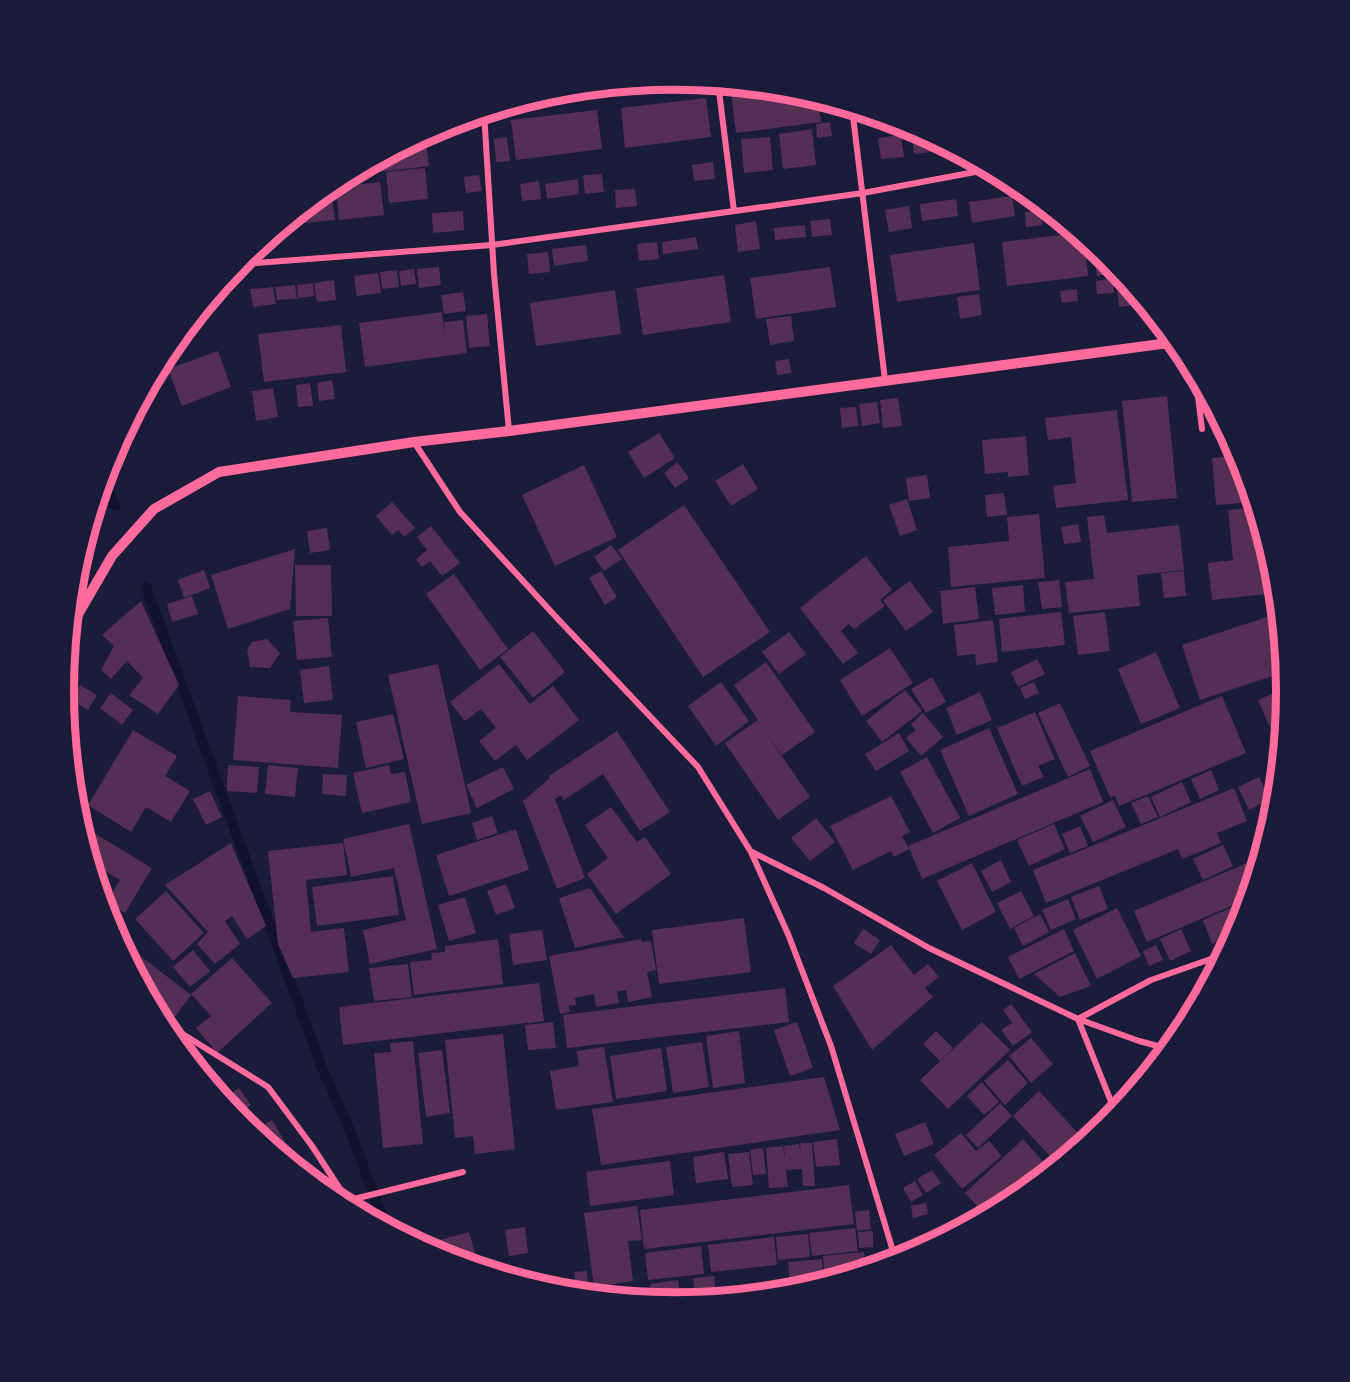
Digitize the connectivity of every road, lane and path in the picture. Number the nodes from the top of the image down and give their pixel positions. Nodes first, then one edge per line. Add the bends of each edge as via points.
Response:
1 (719, 92) edge
2 (853, 117) edge
3 (484, 120) edge
4 (979, 172) edge
5 (863, 193) junction
6 (734, 211) junction
7 (492, 245) junction
8 (256, 263) dead end
9 (1165, 343) edge
10 (885, 380) junction
11 (1198, 393) edge
12 (1202, 429) dead end
13 (509, 431) junction
14 (414, 442) junction
15 (79, 613) edge
16 (751, 852) junction
17 (1213, 958) edge
18 (1078, 1019) junction
19 (181, 1033) edge
20 (1160, 1047) edge
21 (1112, 1104) edge
22 (463, 1172) dead end
23 (342, 1191) edge
24 (349, 1196) edge
25 (893, 1251) edge

1 - 6 street
2 - 5 street
3 - 7 street
4 - 5 street
5 - 6 street
5 - 10 street
6 - 7 street
7 - 8 street
7 - 13 street
9 - 10 street
10 - 13 street
11 - 12 street
13 - 14 street
14 - 15 street via 219,472 154,509 112,556
14 - 16 street via 460,512 698,767
16 - 18 street via 929,948
16 - 25 street via 831,1046
17 - 18 street via 1151,980
18 - 20 street
18 - 21 street
19 - 23 street via 268,1087
22 - 24 street via 354,1199

